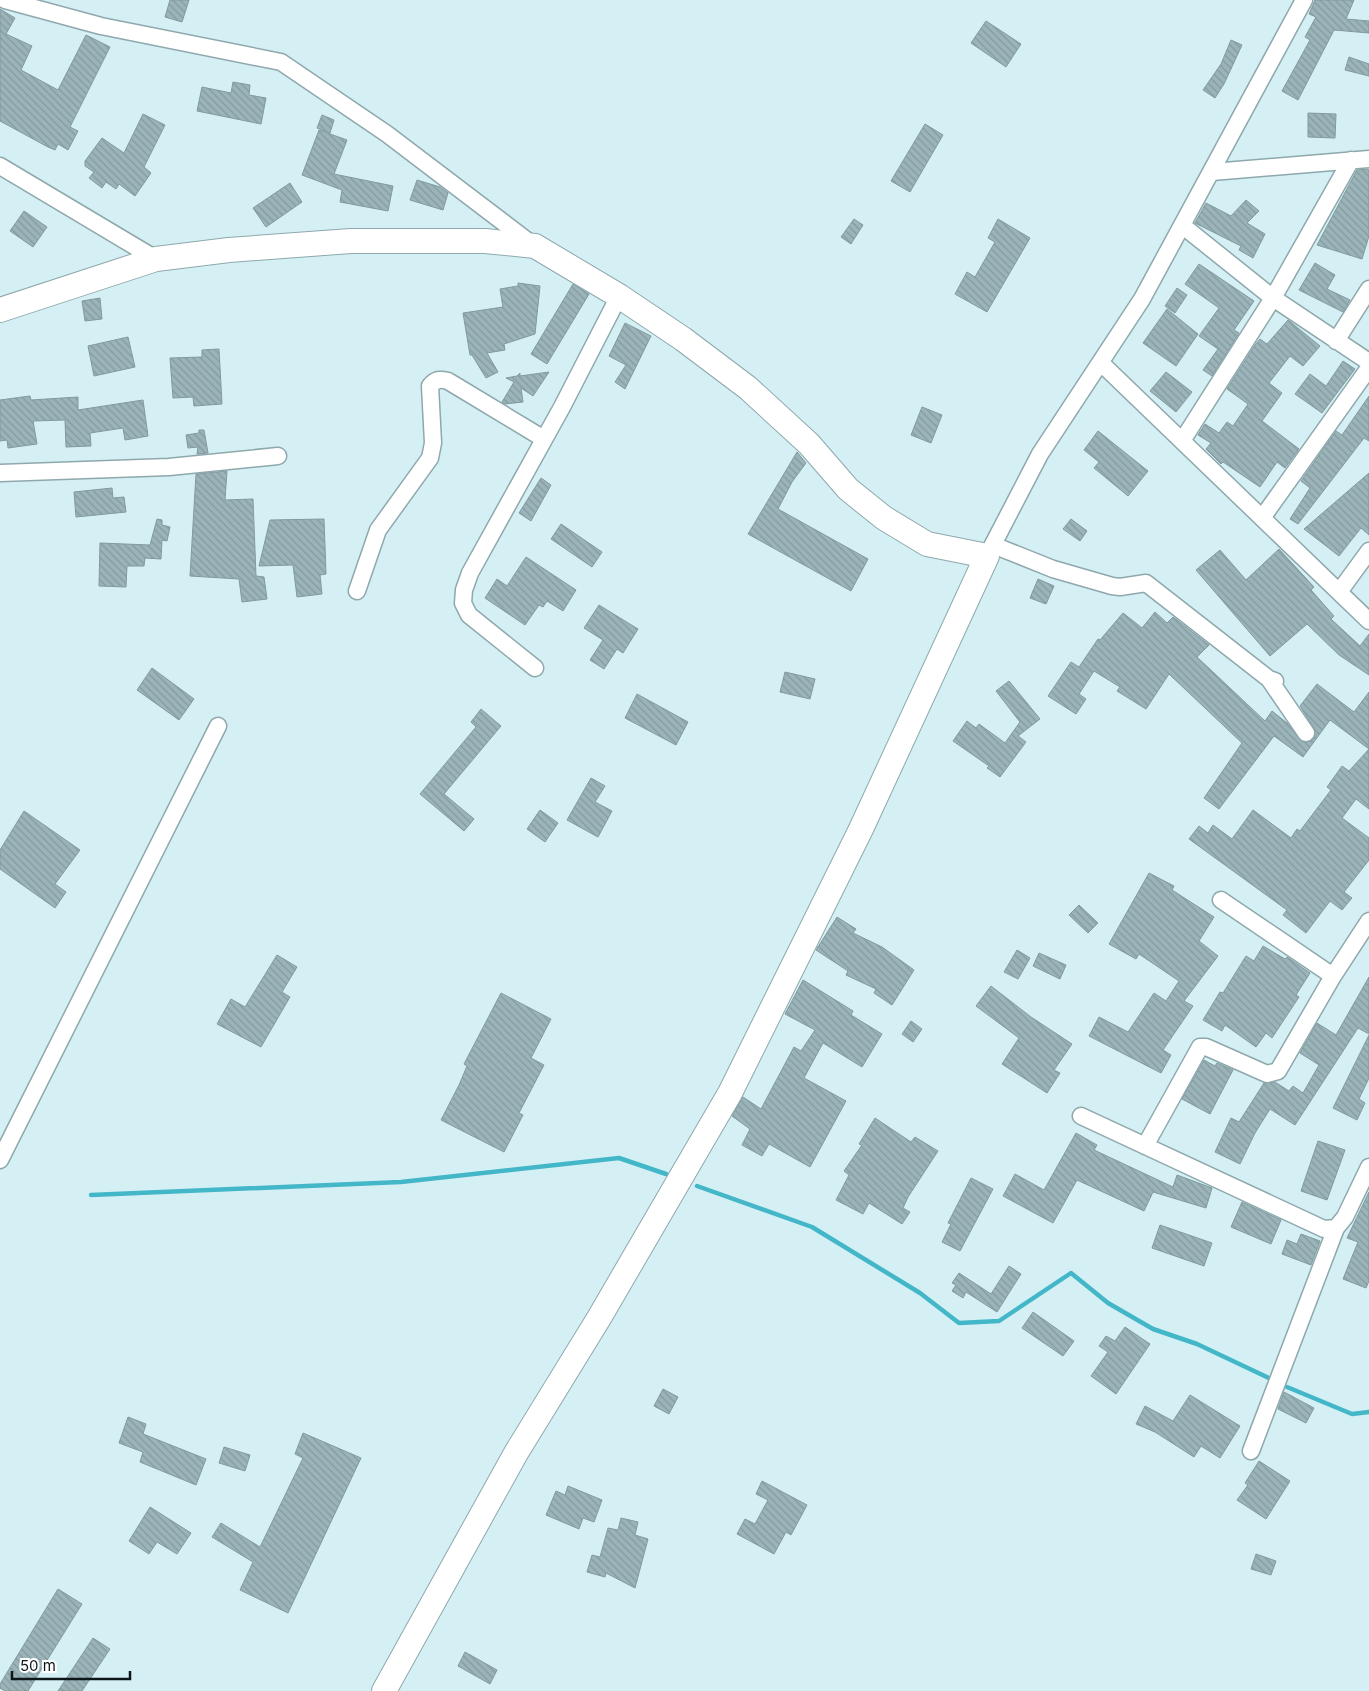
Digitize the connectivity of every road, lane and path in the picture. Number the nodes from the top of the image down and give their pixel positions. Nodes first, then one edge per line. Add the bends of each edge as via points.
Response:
1 (5, 0) edge
2 (1304, 0) edge
3 (34, 4) edge
4 (1369, 159) edge
5 (1351, 160) junction
6 (0, 166) edge
7 (1212, 172) junction
8 (1183, 226) junction
9 (536, 246) junction
10 (156, 259) junction
11 (1369, 289) edge
12 (619, 296) junction
13 (1273, 298) junction
14 (0, 310) edge
15 (1336, 341) junction
16 (1369, 362) edge
17 (1101, 363) junction
18 (1369, 368) edge
19 (544, 439) junction
20 (1182, 441) junction
21 (278, 456) dead end
22 (0, 473) edge
23 (1262, 518) junction
24 (990, 551) junction
25 (1369, 551) edge
26 (357, 591) dead end
27 (1339, 592) junction
28 (1369, 621) edge
29 (534, 668) dead end
30 (218, 726) dead end
31 (1306, 733) dead end
32 (1221, 900) dead end
33 (1369, 921) edge
34 (1333, 976) junction
35 (1081, 1116) dead end
36 (1144, 1146) junction
37 (0, 1160) edge
38 (1369, 1167) edge
39 (1336, 1228) junction
40 (1251, 1451) dead end
41 (384, 1691) edge

1 - 3 street
2 - 7 street
3 - 9 street via 101,26 281,62 387,134
4 - 5 street
5 - 7 street
5 - 13 street
6 - 10 street
7 - 8 street
8 - 13 street
8 - 17 street via 1134,313
9 - 10 street via 485,241 352,240
9 - 12 street
10 - 14 street
11 - 15 street
12 - 19 street
12 - 24 street via 748,388 809,444 848,489 884,518 926,544
13 - 15 street
13 - 20 street
15 - 16 street
17 - 20 street
17 - 24 street via 1032,469
18 - 23 street
19 - 26 street via 448,381 434,381 430,386 433,443 430,458 378,530
19 - 29 street via 481,550 464,590 463,603 470,615
20 - 23 street
21 - 22 street via 169,467
23 - 27 street
24 - 31 street via 1112,586 1146,583 1272,680
24 - 41 street via 861,829 730,1093 516,1453
25 - 27 street
27 - 28 street
30 - 37 street
32 - 34 street
33 - 34 street
34 - 36 street via 1282,1065 1273,1074 1200,1047
35 - 36 street
36 - 39 street via 1312,1225 1324,1230
38 - 39 street via 1345,1217
39 - 40 street

